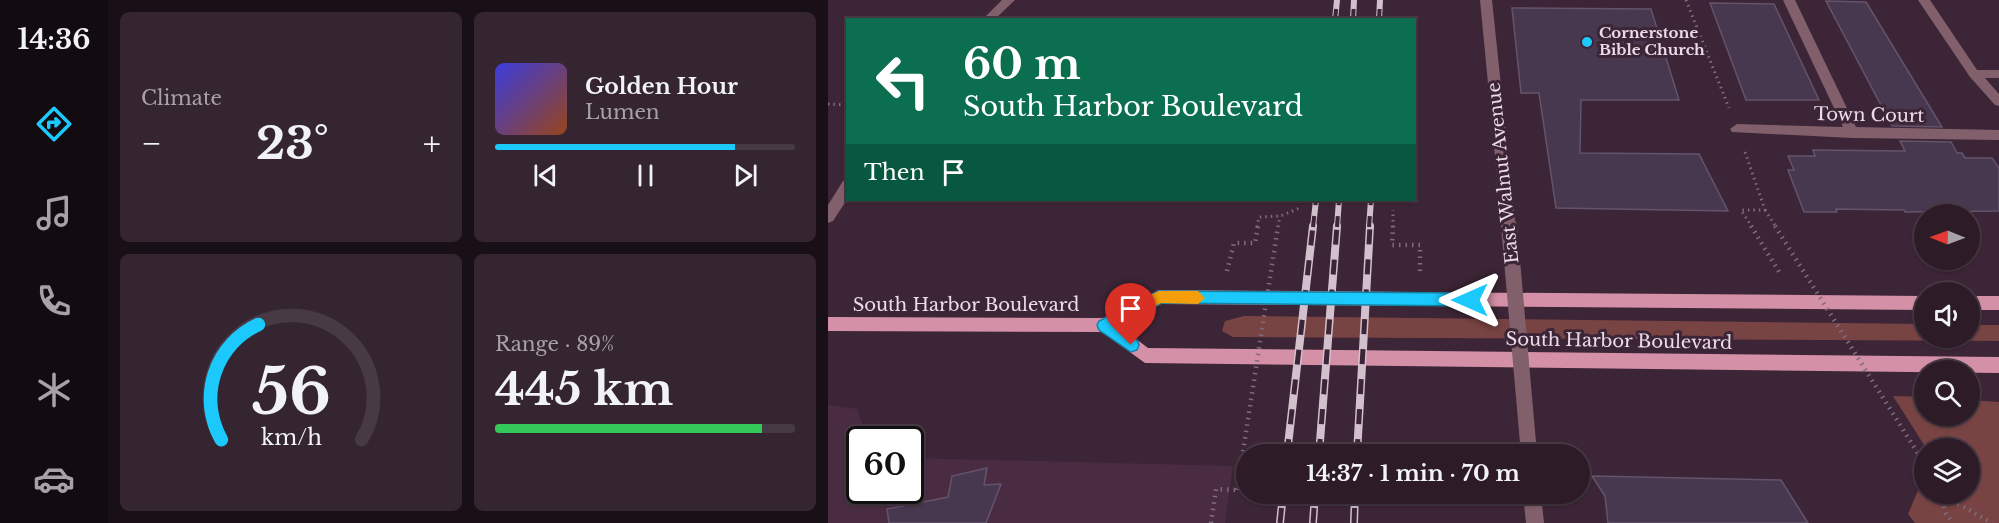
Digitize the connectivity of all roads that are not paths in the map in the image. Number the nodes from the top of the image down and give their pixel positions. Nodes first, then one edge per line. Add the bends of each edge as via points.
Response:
1 (1009, 0) edge
2 (1486, 0) edge
3 (1789, 0) edge
4 (1924, 0) edge
5 (989, 18) edge
6 (1974, 74) junction
7 (1999, 74) edge
8 (1999, 102) edge
9 (1737, 129) road end
10 (1852, 133) junction
11 (1999, 135) edge
12 (846, 188) edge
13 (828, 217) edge
14 (1914, 303) edge
15 (1980, 303) edge
16 (1999, 303) edge
17 (828, 324) edge
18 (1105, 325) junction
19 (1999, 365) edge
20 (1528, 444) edge
21 (1533, 504) edge
22 (1535, 523) edge

1 - 5 street
2 - 20 street, East Walnut Avenue, bridge
3 - 10 street
4 - 6 street
6 - 7 street
6 - 8 street
9 - 10 street, Town Court
10 - 11 street, Town Court
12 - 13 street
14 - 18 main road, South Harbor Boulevard via 1159,297
15 - 16 main road
17 - 18 main road, South Harbor Boulevard
18 - 19 main road, South Harbor Boulevard via 1145,355
21 - 22 street

